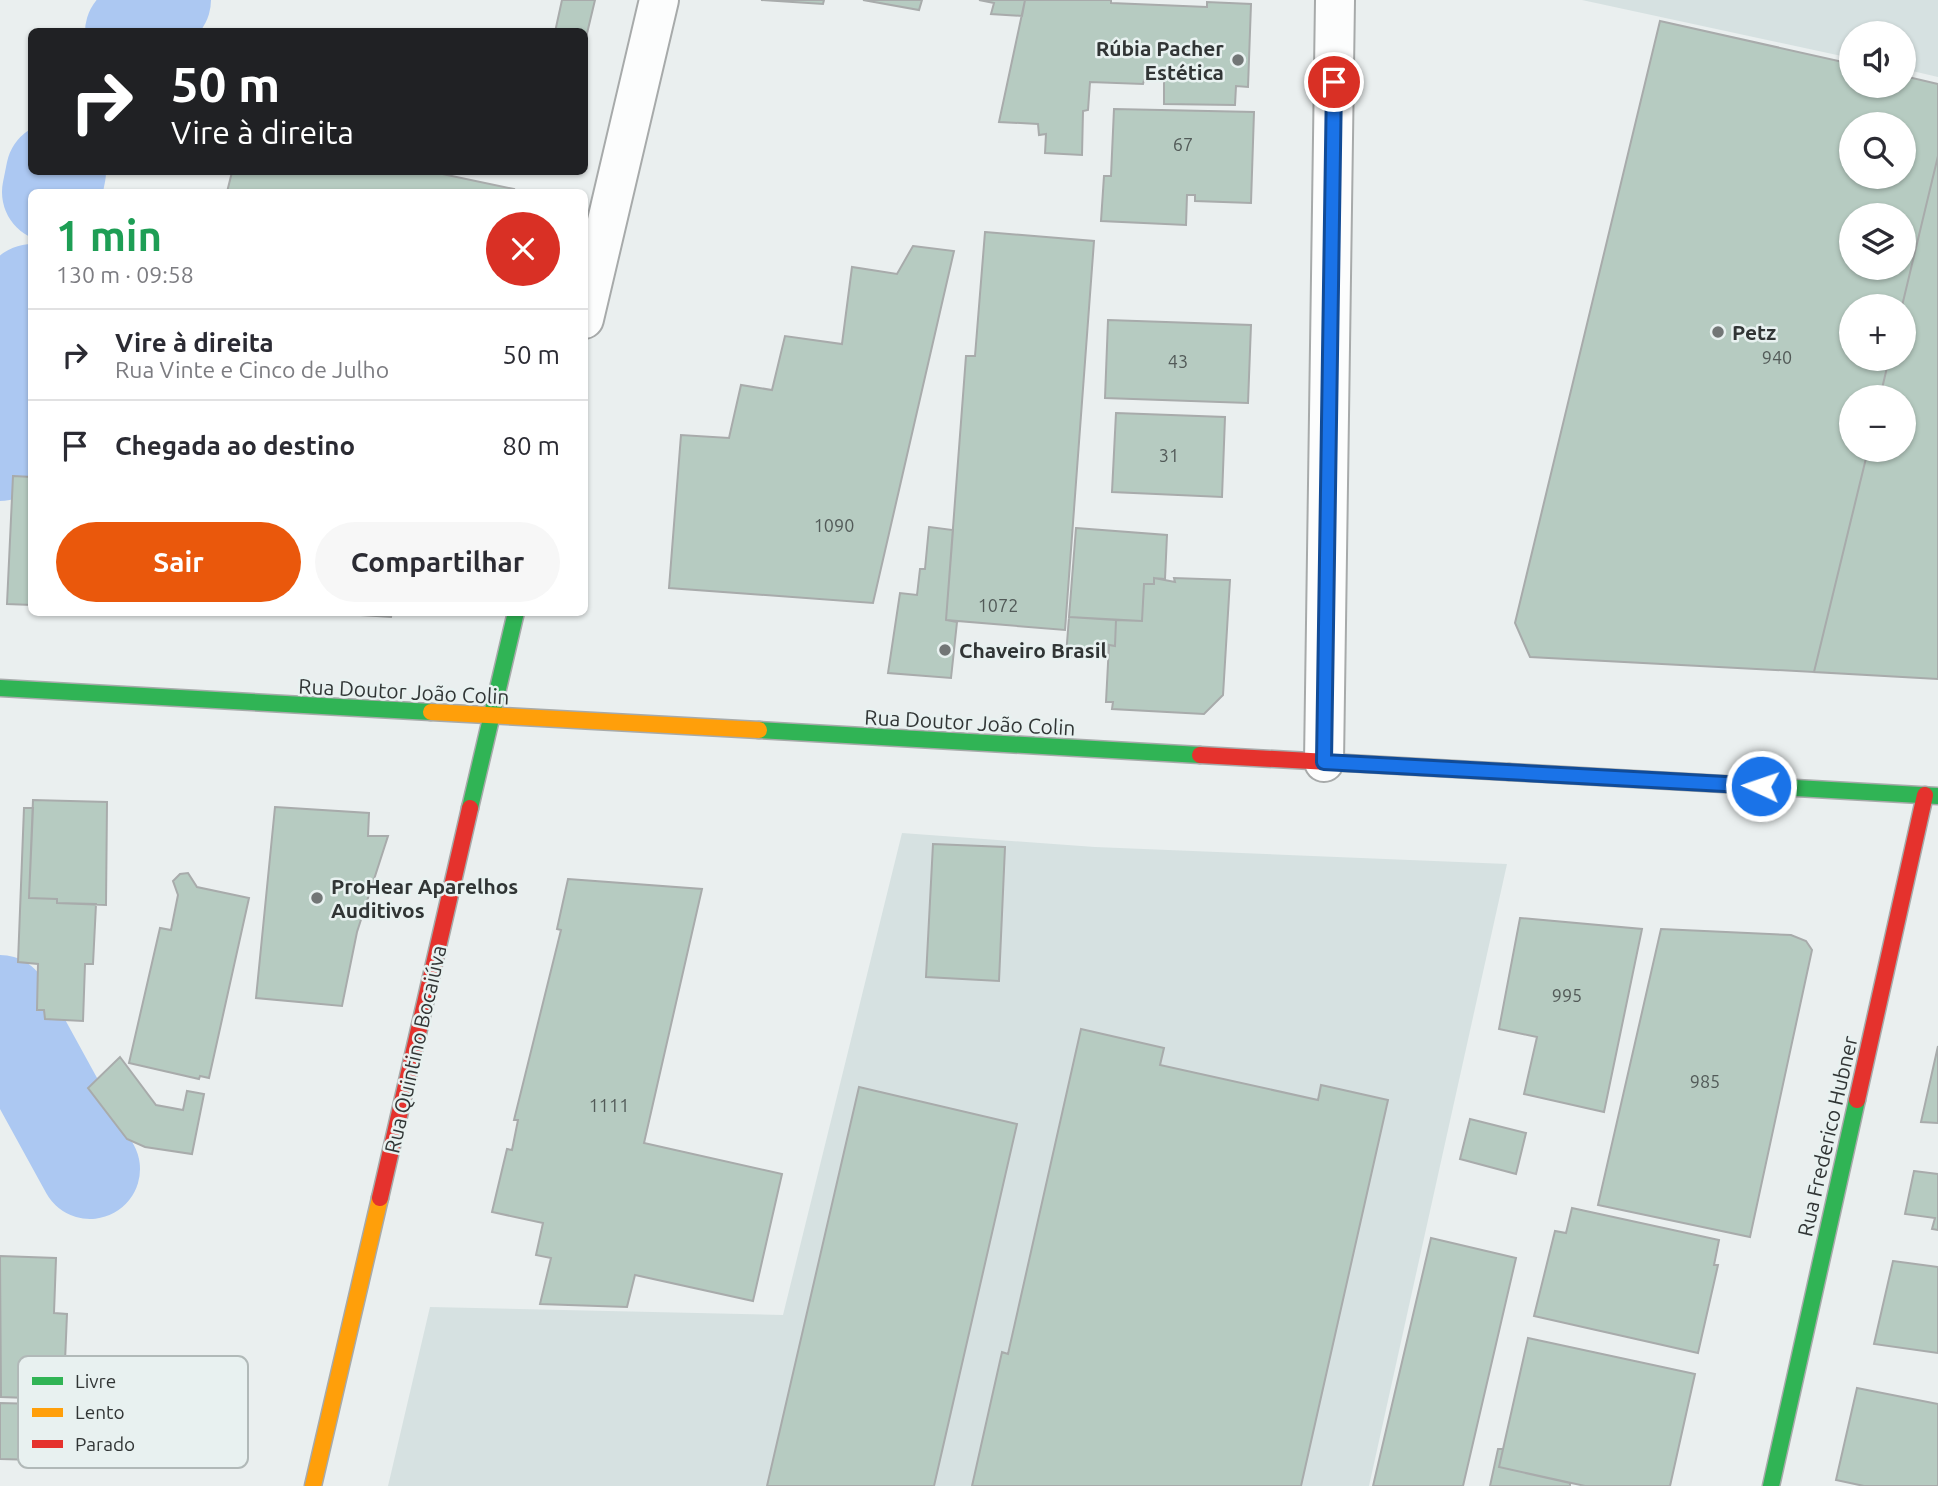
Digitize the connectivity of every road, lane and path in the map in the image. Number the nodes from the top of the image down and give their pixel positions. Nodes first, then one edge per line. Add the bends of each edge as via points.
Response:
1 (659, 0) edge
2 (1335, 0) edge
3 (588, 302) edge
4 (515, 616) edge
5 (1, 688) edge
6 (492, 717) junction
7 (1324, 762) junction
8 (1932, 795) edge
9 (313, 1486) edge
10 (1771, 1486) edge

1 - 3 street
2 - 7 street
4 - 6 main road, Rua Quintino Bocaiúva
5 - 6 main road, Rua Doutor João Colin
6 - 7 main road, Rua Doutor João Colin
6 - 9 main road, Rua Quintino Bocaiúva
7 - 8 main road, Rua Doutor João Colin
8 - 10 main road, Rua Frederico Hubner

